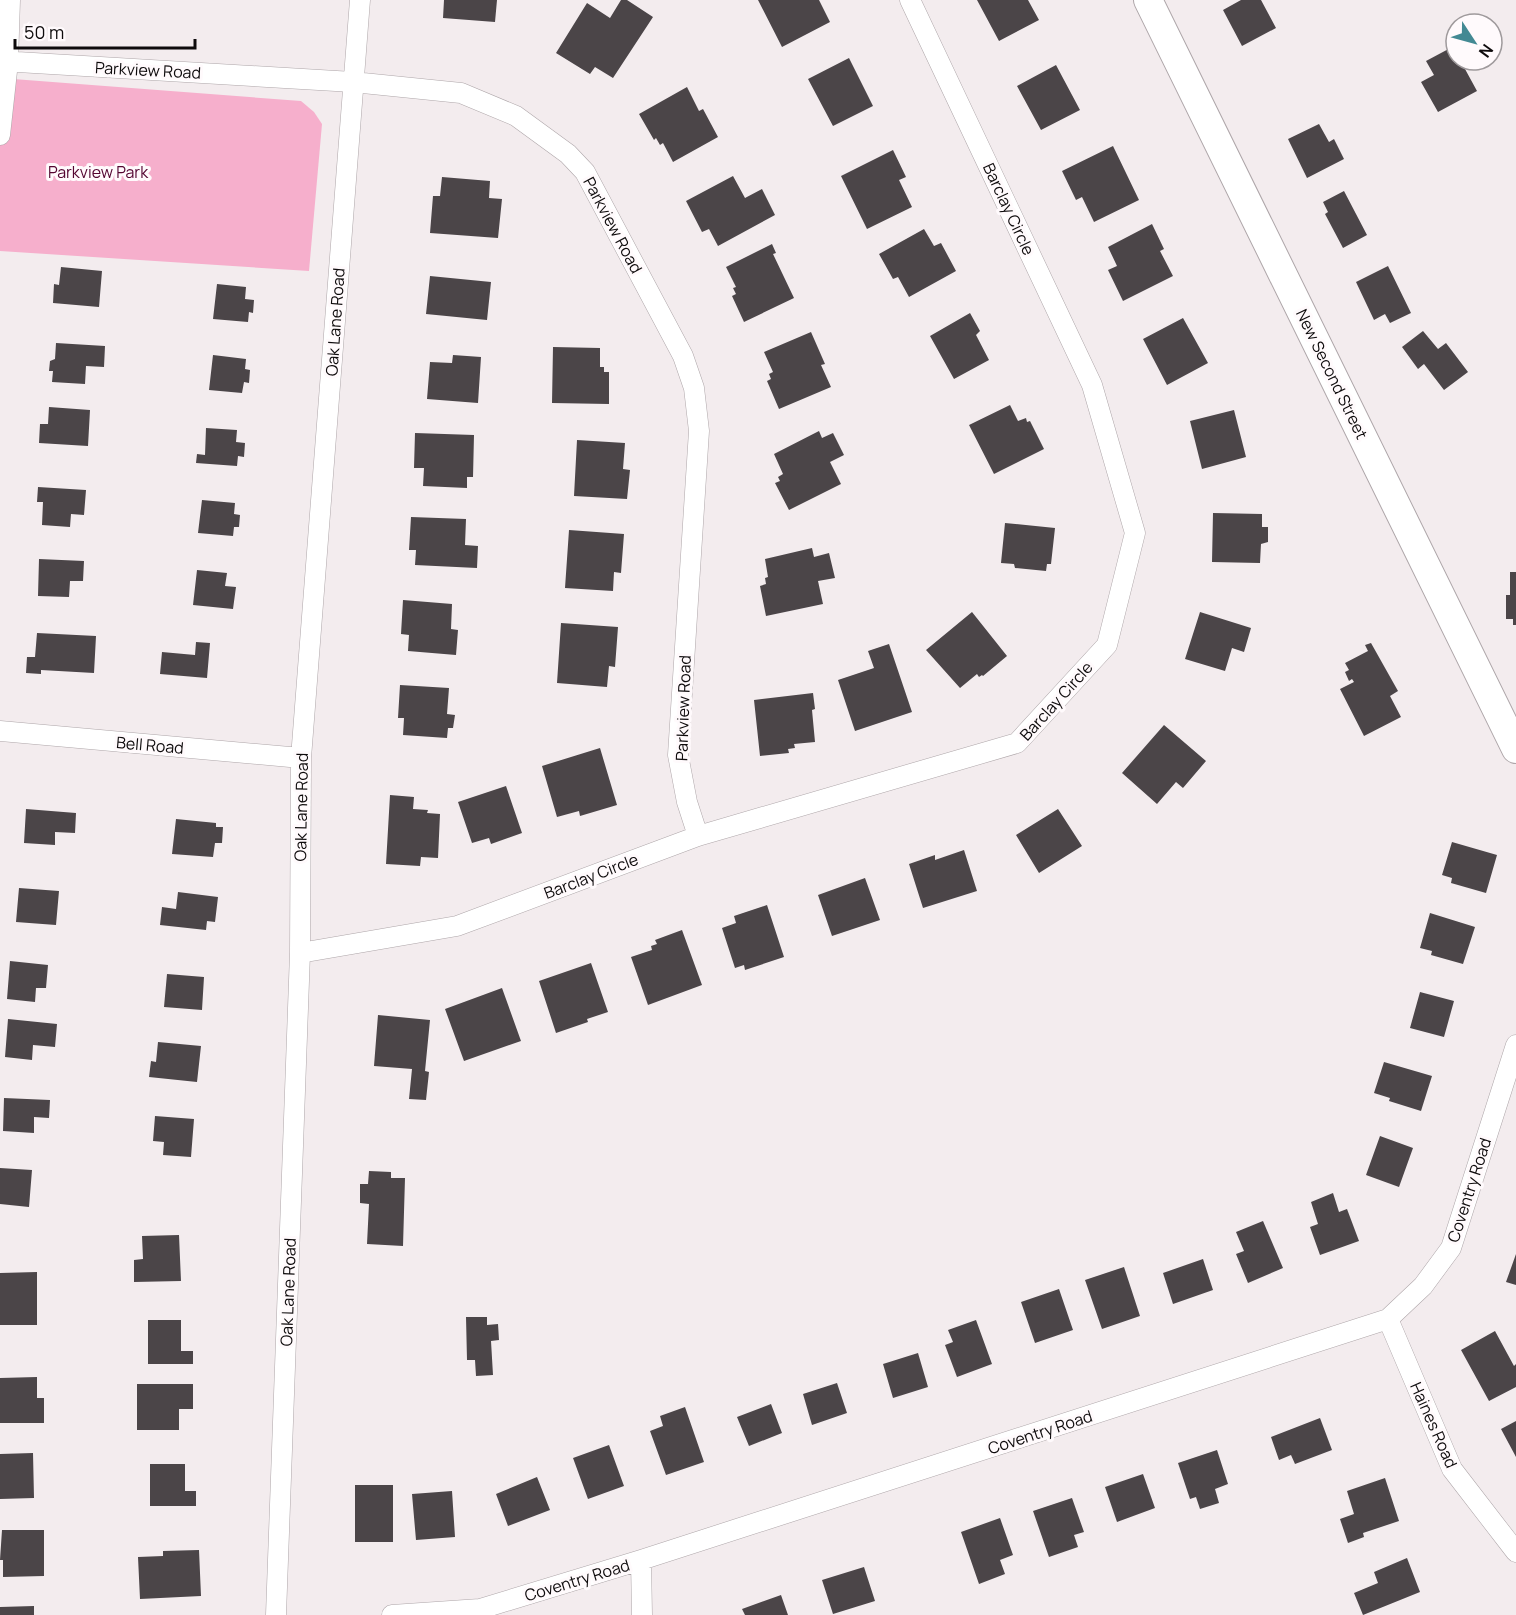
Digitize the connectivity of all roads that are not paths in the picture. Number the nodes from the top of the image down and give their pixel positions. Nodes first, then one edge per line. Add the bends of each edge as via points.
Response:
1 (10, 0) edge
2 (360, 0) edge
3 (910, 0) edge
4 (1148, 0) edge
5 (4, 61) edge
6 (353, 82) junction
7 (0, 135) edge
8 (0, 731) edge
9 (1516, 749) edge
10 (301, 758) junction
11 (698, 836) junction
12 (300, 953) junction
13 (1516, 1045) edge
14 (1388, 1319) junction
15 (1516, 1552) edge
16 (641, 1560) junction
17 (276, 1615) edge
18 (392, 1615) edge
19 (642, 1615) edge

1 - 5 street
2 - 6 street, Oak Lane Road
3 - 11 street, Barclay Circle via 1092,385 1135,533 1107,645 1017,743
4 - 9 street, New Second Street
5 - 6 street, Parkview Road
5 - 7 street
6 - 10 street, Oak Lane Road
6 - 11 street, Parkview Road via 461,93 516,116 567,154 585,172 683,356 694,388 699,431 678,755
8 - 10 street, Bell Road
10 - 12 street, Oak Lane Road
11 - 12 street, Barclay Circle via 457,927
12 - 17 street, Oak Lane Road
13 - 14 street, Coventry Road via 1451,1248 1423,1286
14 - 15 street, Haines Road via 1452,1469
14 - 16 street, Coventry Road
16 - 18 street, Coventry Road via 480,1609
16 - 19 street

